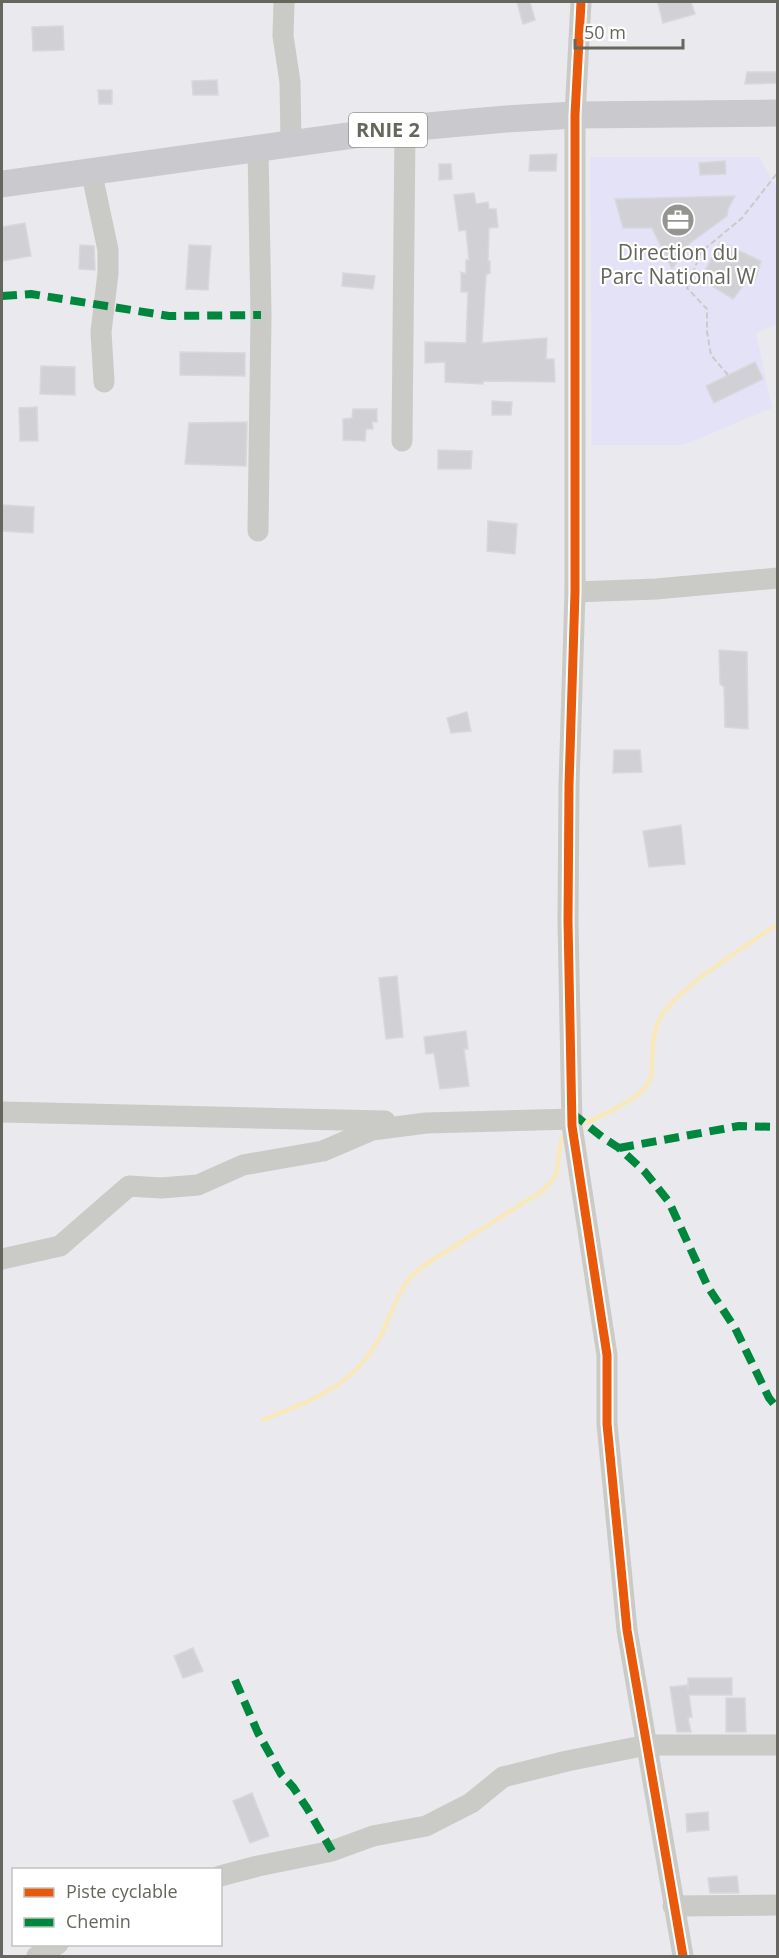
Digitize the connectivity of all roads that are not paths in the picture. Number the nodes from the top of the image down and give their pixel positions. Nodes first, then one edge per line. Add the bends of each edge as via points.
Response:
1 (284, 2) edge
2 (581, 2) edge
3 (777, 112) edge
4 (575, 116) junction
5 (405, 128) junction
6 (291, 143) junction
7 (258, 149) junction
8 (91, 170) junction
9 (2, 184) edge
10 (104, 382) dead end
11 (402, 441) dead end
12 (258, 531) dead end
13 (777, 578) edge
14 (575, 592) junction
15 (2, 1112) edge
16 (573, 1119) junction
17 (426, 1123) junction
18 (2, 1259) edge
19 (647, 1745) junction
20 (777, 1745) edge
21 (222, 1875) edge
22 (777, 1905) edge
23 (673, 1906) junction
24 (54, 1946) edge
25 (37, 1956) edge
26 (683, 1956) edge

1 - 6 street
2 - 4 street
3 - 4 main road, RNIE 2
4 - 5 main road, RNIE 2
4 - 14 street
5 - 6 main road, RNIE 2
5 - 11 street
6 - 7 main road, RNIE 2
7 - 8 main road, RNIE 2
7 - 12 street
8 - 9 main road, RNIE 2
8 - 10 street via 108,250 101,332
13 - 14 street
14 - 16 street via 568,807
15 - 17 street
16 - 17 street
16 - 19 street via 607,1354 607,1424 627,1630
17 - 18 street via 372,1130 322,1151 243,1165 198,1185 129,1186 60,1246
19 - 20 street
19 - 21 street via 503,1777 471,1803 426,1826
19 - 23 street
22 - 23 street
23 - 26 street
24 - 25 street

